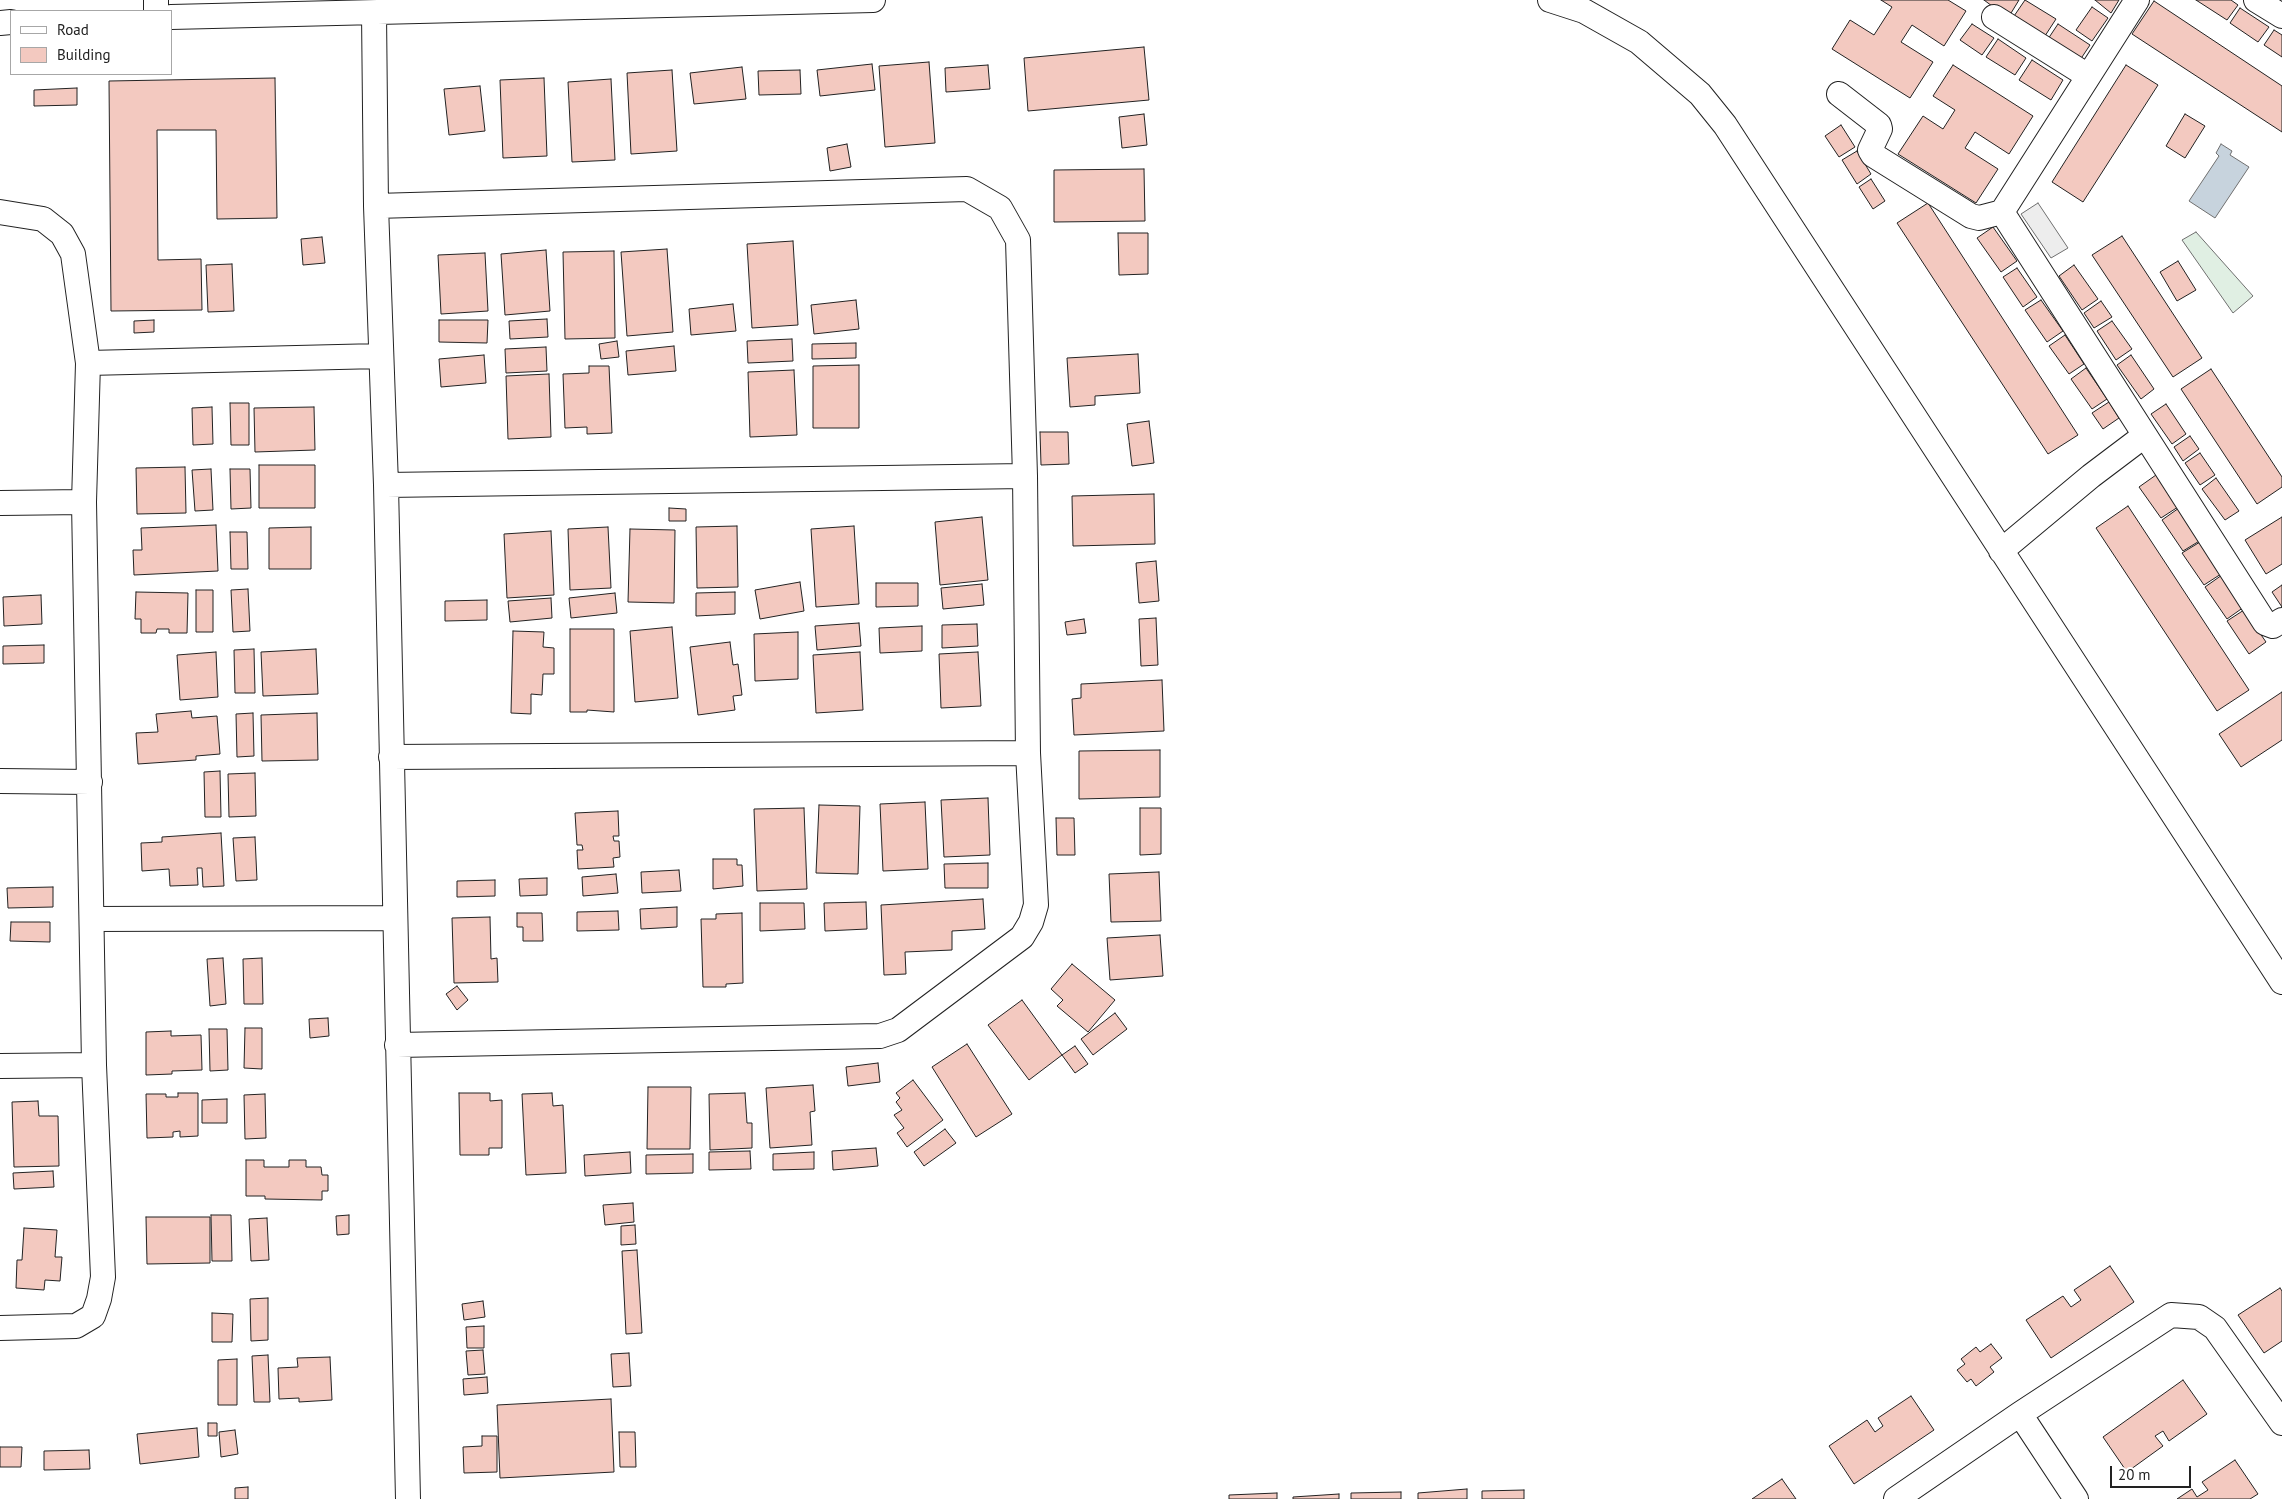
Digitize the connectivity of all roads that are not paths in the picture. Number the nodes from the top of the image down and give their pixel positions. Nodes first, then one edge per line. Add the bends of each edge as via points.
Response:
1 (873, 0) edge
2 (1550, 0) edge
3 (2137, 0) edge
4 (2256, 0) edge
5 (652, 3) edge
6 (1588, 6) edge
7 (374, 13) junction
8 (2282, 16) edge
9 (172, 17) edge
10 (1994, 17) dead end
11 (2088, 76) junction
12 (1839, 94) dead end
13 (376, 206) junction
14 (0, 212) edge
15 (2002, 212) junction
16 (380, 356) junction
17 (88, 363) junction
18 (2144, 436) junction
19 (1025, 476) junction
20 (386, 485) junction
21 (84, 502) junction
22 (0, 503) edge
23 (2001, 551) junction
24 (2282, 620) edge
25 (1028, 753) junction
26 (391, 757) junction
27 (0, 781) edge
28 (90, 782) junction
29 (394, 918) junction
30 (92, 919) junction
31 (2279, 973) edge
32 (397, 1045) junction
33 (94, 1065) junction
34 (0, 1066) edge
35 (0, 1328) edge
36 (2020, 1414) junction
37 (2282, 1424) edge
38 (408, 1499) edge
39 (1896, 1499) edge
40 (2076, 1499) edge

1 - 5 street
2 - 6 street
3 - 11 street
4 - 8 street
5 - 7 street
6 - 23 street via 1639,42 1700,94 1725,126
7 - 9 street
7 - 13 street
10 - 11 street
11 - 15 street
12 - 15 street via 1879,125 1870,150 1873,155 1971,216 1979,218
13 - 16 street
13 - 19 street via 967,190 1000,208 1018,240
14 - 17 street via 43,219 62,234 73,254
15 - 18 street
16 - 17 street
16 - 20 street
17 - 21 street
18 - 23 street
18 - 24 street via 2265,624 2273,626
19 - 20 street
19 - 25 street
20 - 26 street
21 - 22 street
21 - 28 street
23 - 31 street
25 - 26 street
25 - 32 street via 1036,905 1031,922 1022,937 898,1030 880,1036
26 - 29 street
27 - 28 street
28 - 30 street
29 - 30 street
29 - 32 street
30 - 33 street
32 - 38 street
33 - 34 street
33 - 35 street via 103,1277 96,1308 93,1316 76,1326
36 - 37 street via 2171,1316 2199,1317 2215,1328
36 - 39 street
36 - 40 street

